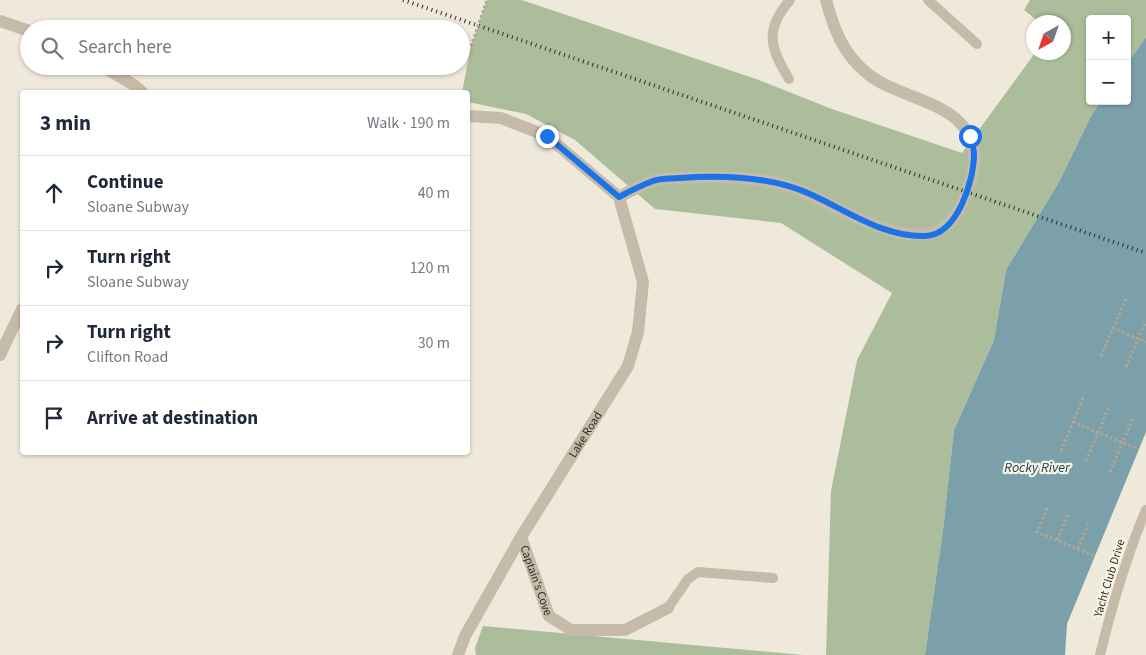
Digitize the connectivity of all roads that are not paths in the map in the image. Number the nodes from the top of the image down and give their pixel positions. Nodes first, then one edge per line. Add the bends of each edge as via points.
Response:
1 (790, 0) edge
2 (826, 0) edge
3 (928, 0) edge
4 (0, 21) edge
5 (20, 28) edge
6 (977, 44) dead end
7 (118, 75) edge
8 (789, 80) dead end
9 (140, 90) edge
10 (470, 116) edge
11 (619, 197) junction
12 (20, 313) edge
13 (0, 355) edge
14 (1146, 510) edge
15 (521, 537) junction
16 (773, 578) dead end
17 (668, 608) joint
18 (458, 655) edge
19 (1100, 655) edge

1 - 8 lane via 780,12 772,33 774,55
2 - 11 street via 835,32 867,74 886,87 939,107 959,121 970,136 974,151 973,172 956,216 928,236 905,235 778,183 714,176 655,180
3 - 6 lane
4 - 5 street
7 - 9 street
10 - 11 street via 501,118 547,136
11 - 15 street, Lake Road via 643,282 638,332 628,366
12 - 13 street
14 - 19 lane, Yacht Club Drive via 1112,606
15 - 17 street, Captain's Cove via 549,616 571,630 624,630
15 - 18 street, Lake Road via 465,636
16 - 17 lane via 698,572 688,579

